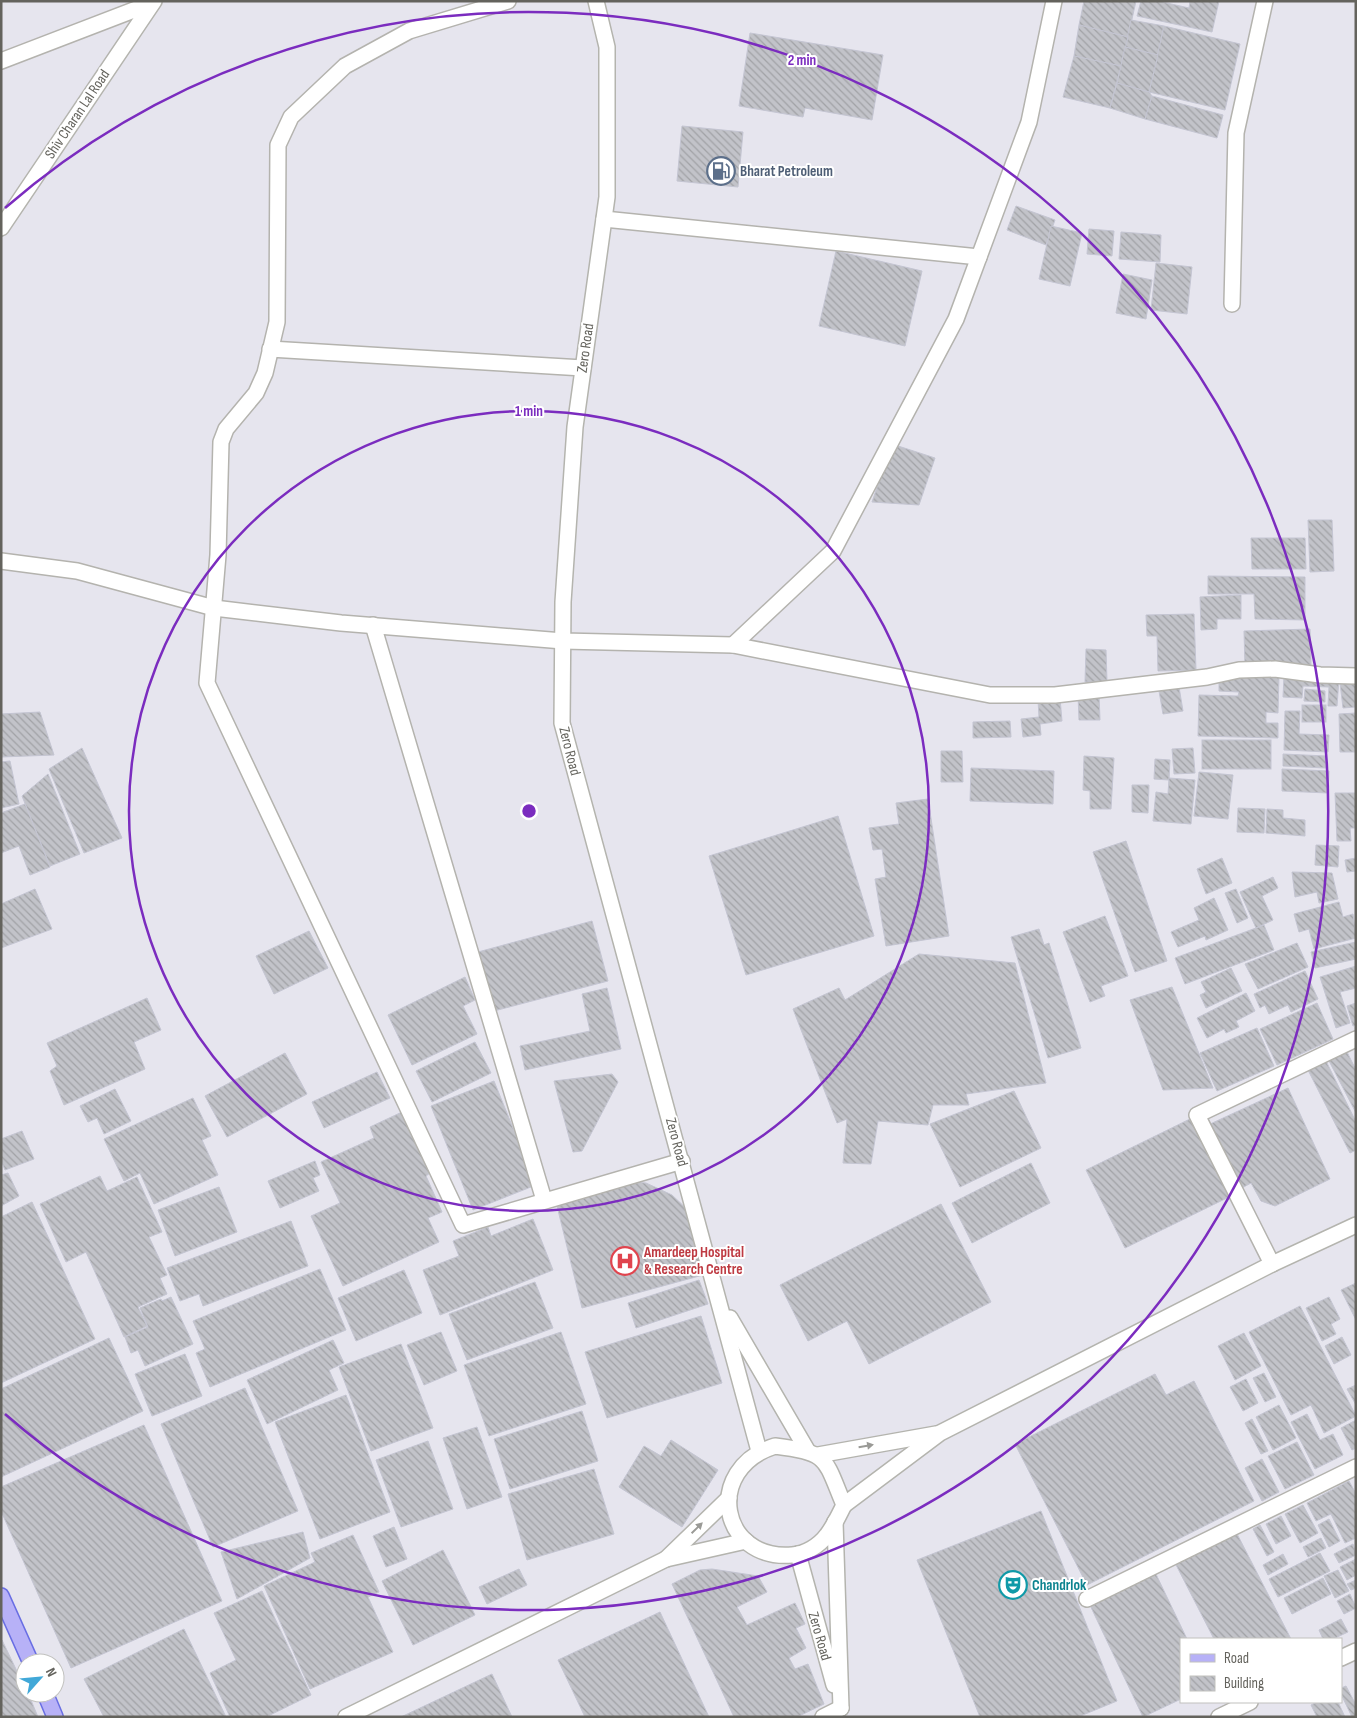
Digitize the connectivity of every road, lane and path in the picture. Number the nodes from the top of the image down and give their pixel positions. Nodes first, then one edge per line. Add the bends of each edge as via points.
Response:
1 (508, 1) edge
2 (596, 1) edge
3 (1054, 1) edge
4 (1265, 1) edge
5 (153, 2) edge
6 (1, 61) edge
7 (604, 219) junction
8 (1, 228) edge
9 (979, 256) junction
10 (1232, 304) dead end
11 (270, 349) junction
12 (582, 368) junction
13 (1, 561) edge
14 (214, 608) junction
15 (373, 625) junction
16 (563, 641) junction
17 (733, 645) junction
18 (1356, 676) edge
19 (1356, 1039) edge
20 (682, 1161) junction
21 (544, 1200) junction
22 (1356, 1225) edge
23 (1272, 1264) junction
24 (720, 1302) junction
25 (940, 1433) junction
26 (759, 1451) junction
27 (812, 1452) junction
28 (1356, 1467) edge
29 (728, 1498) junction
30 (844, 1505) junction
31 (836, 1521) junction
32 (746, 1541) junction
33 (798, 1554) junction
34 (666, 1559) junction
35 (1, 1596) edge
36 (1087, 1599) dead end
37 (1356, 1651) edge
38 (27, 1653) edge
39 (1342, 1658) edge
40 (49, 1703) edge
41 (1248, 1703) edge
42 (842, 1713) edge
43 (55, 1717) edge
44 (346, 1717) edge
45 (823, 1717) edge
46 (1219, 1717) edge

1 - 11 street via 409,31 345,66 291,116 278,145 277,322
2 - 7 street, Zero Road via 607,47 607,197
3 - 9 street via 1029,122
4 - 10 street via 1236,133
5 - 6 street
5 - 8 street, Shiv Charan Lal Road
7 - 9 street
7 - 12 street, Zero Road
9 - 17 street via 956,319 833,551
11 - 12 street
11 - 14 street via 265,373 256,393 226,429 221,442
12 - 16 street, Zero Road via 574,436
13 - 14 street via 77,571
14 - 15 street
14 - 21 street via 207,683 463,1225
15 - 16 street
15 - 21 street
16 - 17 street
16 - 20 street, Zero Road via 562,723
17 - 18 street via 990,695 1056,695 1207,677 1239,670 1274,669
19 - 23 street via 1197,1115
20 - 21 street
20 - 24 street, Zero Road
22 - 23 street
23 - 25 street
24 - 26 street, Zero Road
24 - 27 street
27 -> 25 street
25 - 30 street
26 - 27 street via 775,1446
26 - 29 street via 738,1470
27 - 30 street via 835,1479
28 - 36 street
29 - 32 street via 733,1522
34 -> 29 street
30 - 31 street
31 - 33 street via 814,1548
31 - 42 street
32 - 33 street via 762,1552 779,1556
32 - 34 street
33 - 42 street, Zero Road
34 - 44 street
35 - 38 main road
37 - 39 street
40 - 43 main road
41 - 46 street
42 - 45 street

